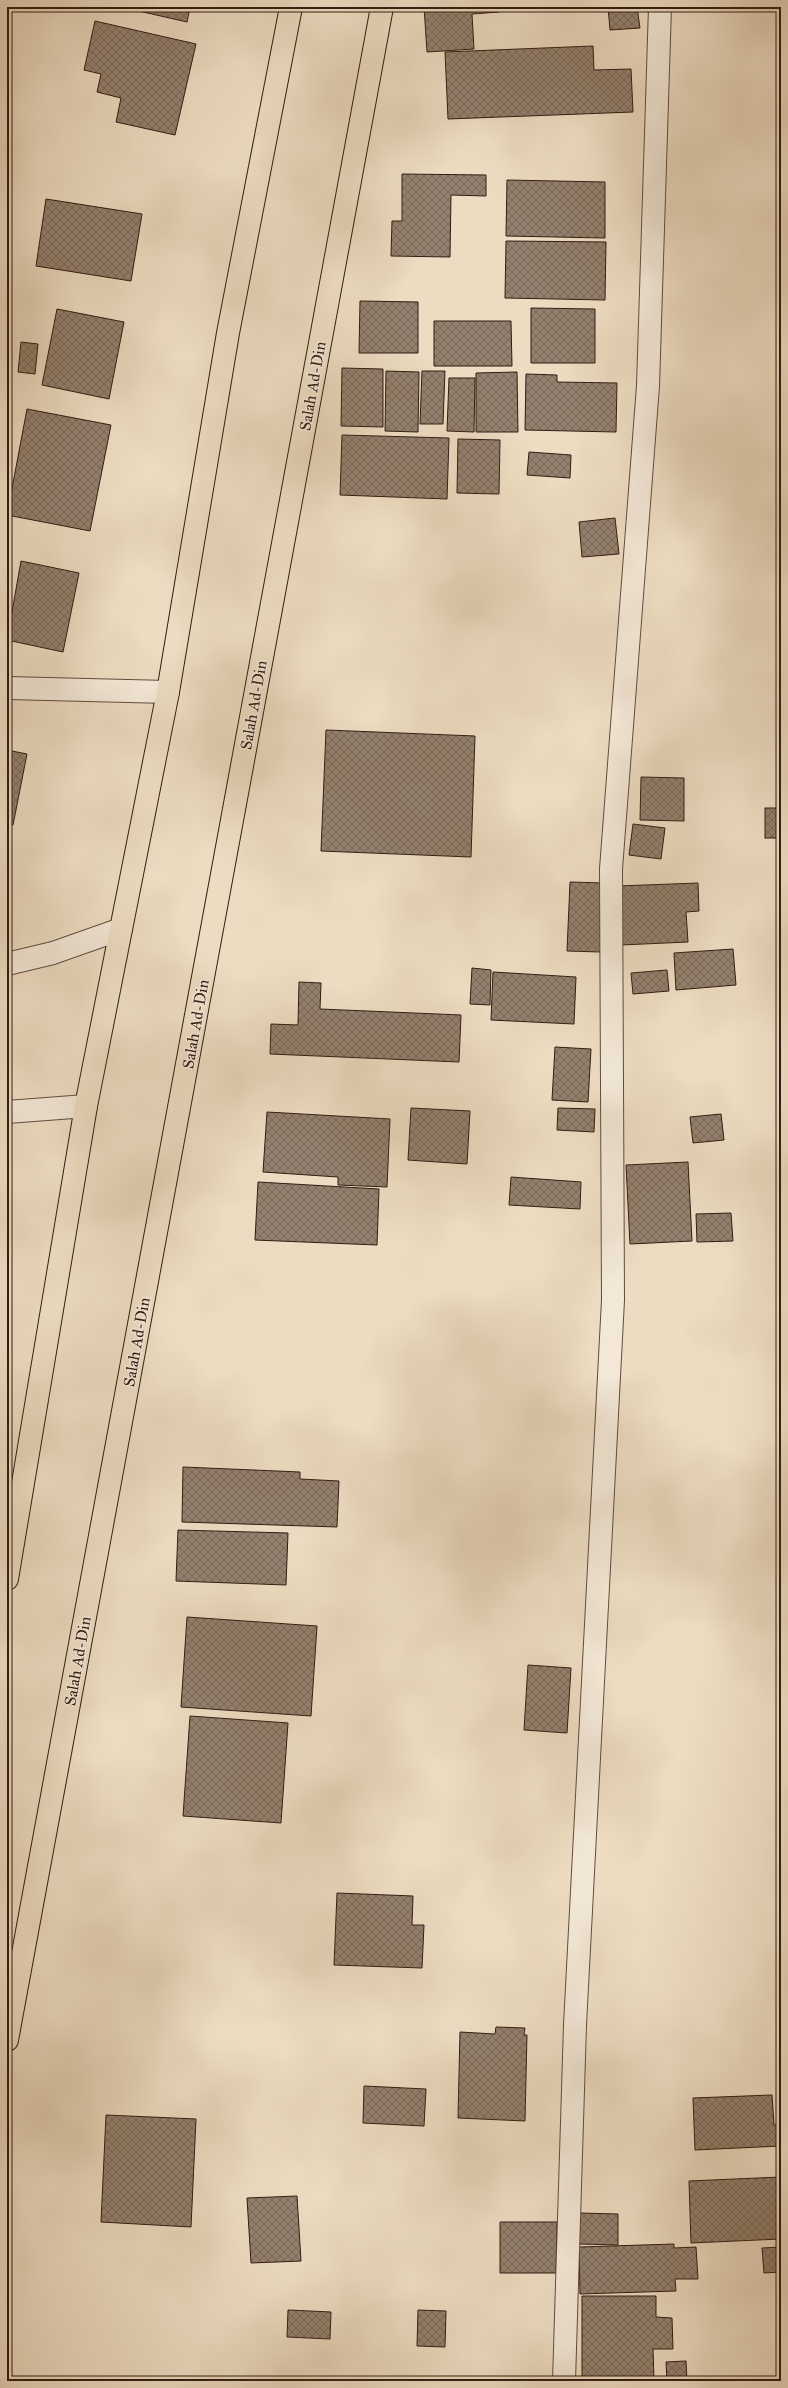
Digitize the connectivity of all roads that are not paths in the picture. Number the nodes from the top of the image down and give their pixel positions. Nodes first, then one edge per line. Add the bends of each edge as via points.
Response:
1 (291, 7) edge
2 (382, 7) edge
3 (660, 7) edge
4 (7, 688) edge
5 (168, 692) junction
6 (121, 929) junction
7 (7, 964) edge
8 (86, 1106) junction
9 (7, 1112) edge
10 (7, 1579) edge
11 (7, 2040) edge
12 (564, 2381) edge

1 - 5 highway via 228,334
2 - 11 highway, Salah Ad-Din
3 - 12 street via 648,386 611,869 612,1300 575,2025
4 - 5 street
5 - 6 highway
6 - 7 street via 53,953
6 - 8 highway
8 - 9 street
8 - 10 highway

